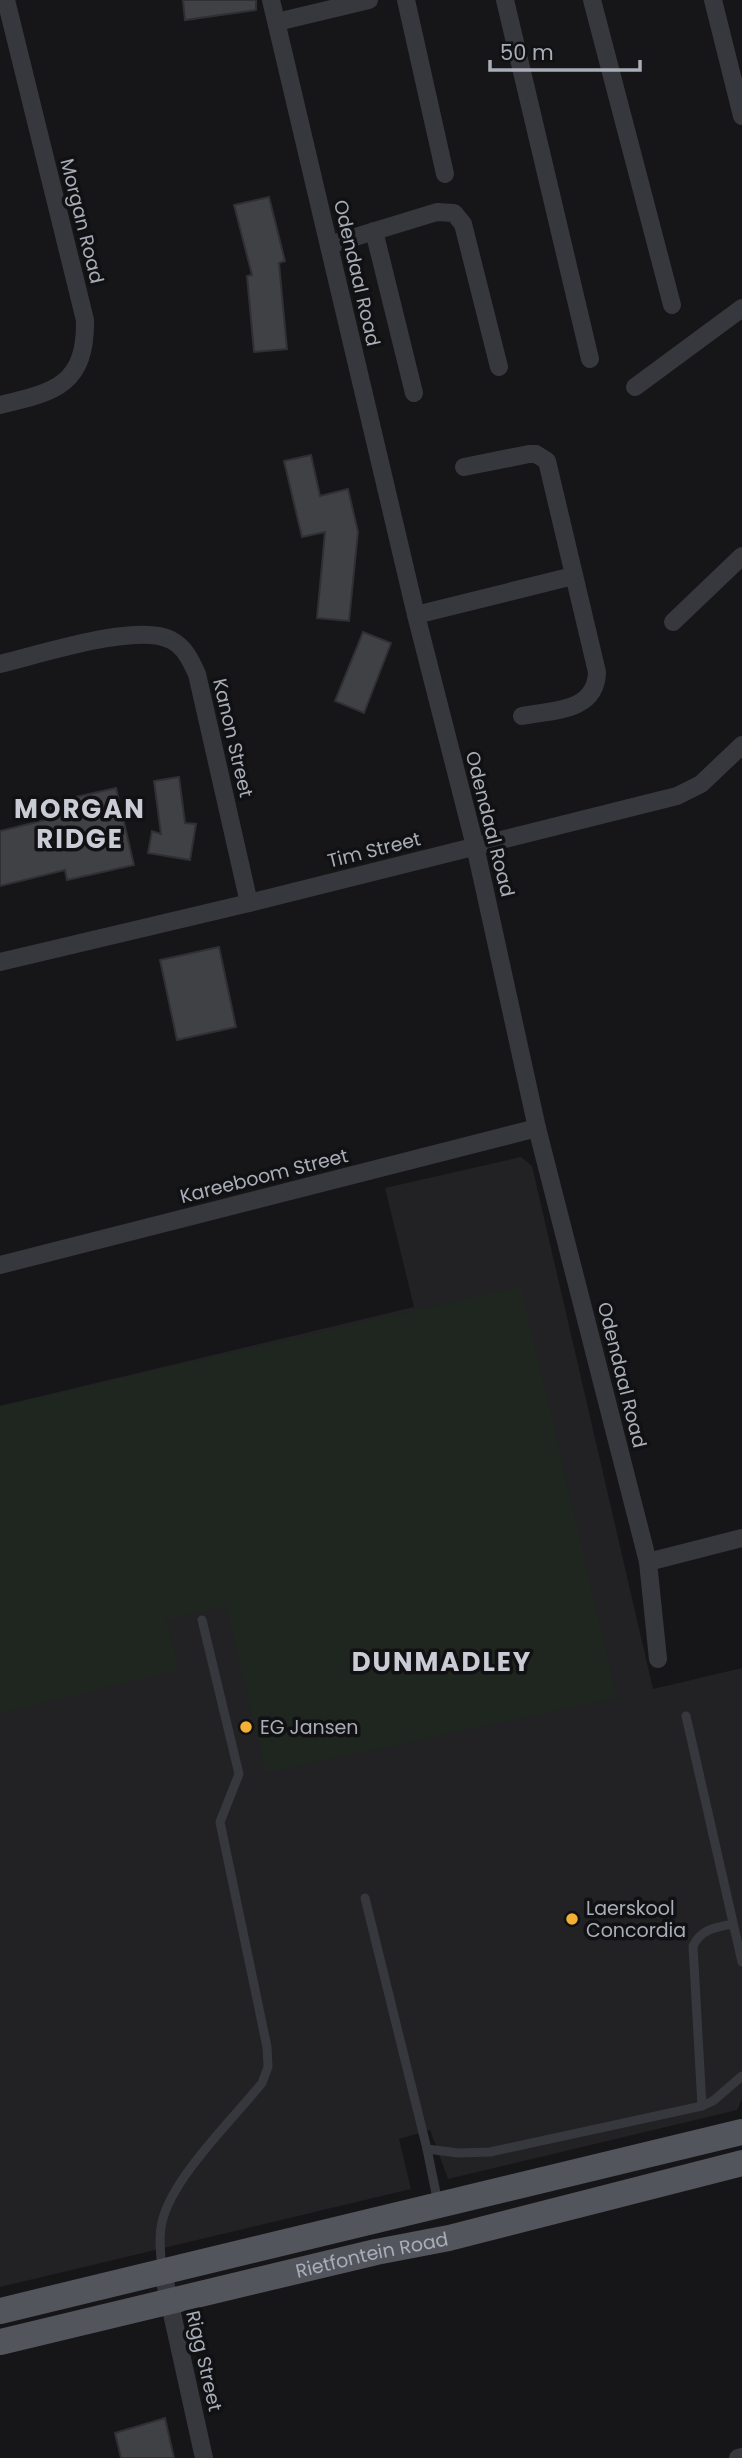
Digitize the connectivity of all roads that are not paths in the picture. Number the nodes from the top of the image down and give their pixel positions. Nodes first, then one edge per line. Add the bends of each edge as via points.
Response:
1 (6, 0) edge
2 (271, 0) edge
3 (369, 0) edge
4 (406, 0) edge
5 (505, 0) edge
6 (592, 0) edge
7 (713, 0) edge
8 (277, 23) junction
9 (742, 116) edge
10 (445, 174) dead end
11 (374, 231) junction
12 (329, 245) junction
13 (672, 305) dead end
14 (742, 308) edge
15 (590, 359) dead end
16 (499, 367) dead end
17 (635, 387) dead end
18 (414, 393) dead end
19 (0, 405) edge
20 (464, 467) dead end
21 (742, 556) edge
22 (573, 576) junction
23 (416, 615) junction
24 (673, 622) dead end
25 (0, 664) edge
26 (522, 716) dead end
27 (742, 745) edge
28 (475, 846) junction
29 (249, 903) junction
30 (0, 962) edge
31 (537, 1128) junction
32 (0, 1265) edge
33 (742, 1538) edge
34 (648, 1562) junction
35 (202, 1620) dead end
36 (658, 1659) dead end
37 (686, 1716) dead end
38 (365, 1898) dead end
39 (733, 1924) junction
40 (742, 1962) edge
41 (742, 2076) edge
42 (702, 2106) junction
43 (742, 2132) edge
44 (427, 2149) junction
45 (742, 2163) edge
46 (439, 2204) junction
47 (449, 2238) junction
48 (163, 2273) junction
49 (170, 2304) junction
50 (0, 2311) edge
51 (0, 2342) edge
52 (204, 2458) edge

1 - 19 street, Morgan Road via 85,320 85,341 74,370 53,391
2 - 8 street, Odendaal Road
3 - 8 street
4 - 10 street
5 - 15 street
6 - 13 street
7 - 9 street
8 - 12 street, Odendaal Road
11 - 12 street
11 - 16 street via 438,212 459,218
11 - 18 street
12 - 23 street, Odendaal Road
14 - 17 street
20 - 22 street via 529,454 547,461
21 - 24 street
22 - 23 street
22 - 26 street via 597,682 587,700
23 - 28 street, Odendaal Road
25 - 29 street, Kanon Street via 97,640 154,634 186,651 198,674
27 - 28 street, Tim Street via 701,784 677,796
28 - 29 street, Tim Street
28 - 31 street, Odendaal Road
29 - 30 street, Tim Street
31 - 32 street, Kareeboom Street
31 - 34 street, Odendaal Road
33 - 34 street
34 - 36 street, Odendaal Road
35 - 48 lane via 239,1774 220,1822 268,2067 262,2084 171,2200 162,2221
37 - 39 lane
38 - 44 lane
39 - 40 lane
39 - 42 lane via 706,1930 693,1946
41 - 42 lane
42 - 44 lane via 489,2152
43 - 46 main road, Rietfontein Road
44 - 46 lane
45 - 47 main road, Rietfontein Road
46 - 47 main road
46 - 48 main road, Rietfontein Road
47 - 49 main road, Rietfontein Road
48 - 49 street, Rigg Street
48 - 50 main road, Rietfontein Road
49 - 51 main road, Rietfontein Road
49 - 52 street, Rigg Street

